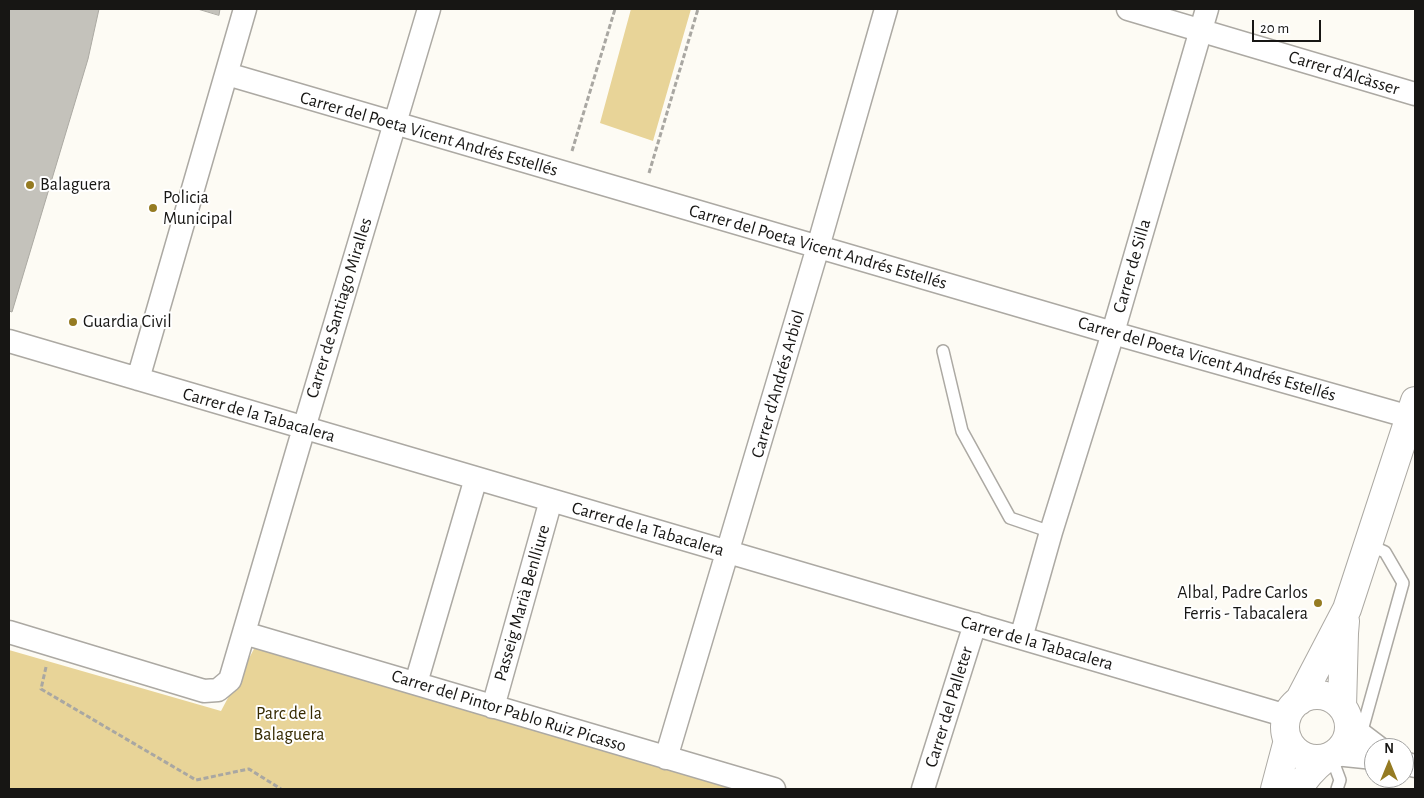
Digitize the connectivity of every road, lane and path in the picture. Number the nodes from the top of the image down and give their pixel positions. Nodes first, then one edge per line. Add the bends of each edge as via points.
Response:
1 (245, 9) edge
2 (428, 9) edge
3 (615, 9) edge
4 (698, 9) edge
5 (886, 9) edge
6 (1128, 9) edge
7 (1204, 19) edge
8 (227, 74) junction
9 (1415, 94) edge
10 (394, 123) junction
11 (565, 173) junction
12 (643, 196) junction
13 (818, 247) junction
14 (1113, 333) junction
15 (9, 341) edge
16 (943, 351) dead end
17 (138, 380) junction
18 (1413, 409) edge
19 (304, 428) junction
20 (476, 478) junction
21 (551, 500) junction
22 (1052, 532) junction
23 (1369, 545) junction
24 (728, 552) junction
25 (1347, 610) junction
26 (975, 624) junction
27 (9, 632) edge
28 (244, 634) junction
29 (1021, 638) junction
30 (51, 644) junction
31 (416, 683) junction
32 (493, 707) junction
33 (1291, 719) junction
34 (1351, 722) junction
35 (1368, 738) edge
36 (1331, 756) junction
37 (666, 758) junction
38 (1364, 758) edge
39 (282, 789) edge
40 (774, 789) edge
41 (923, 789) edge
42 (1275, 789) edge
43 (1299, 789) edge
44 (1337, 789) edge

1 - 8 street
2 - 10 street, Carrer de Santiago Miralles
3 - 11 path
4 - 12 path
5 - 13 street, Carrer d'Andrés Arbiol
6 - 7 street, Carrer d'Alcàsser
7 - 9 street, Carrer d'Alcàsser
7 - 14 street, Carrer de Silla
8 - 10 street, Carrer del Poeta Vicent Andrés Estellés
8 - 17 street
10 - 11 street, Carrer del Poeta Vicent Andrés Estellés
10 - 19 street, Carrer de Santiago Miralles
11 - 12 street, Carrer del Poeta Vicent Andrés Estellés
12 - 13 street, Carrer del Poeta Vicent Andrés Estellés
13 - 14 street, Carrer del Poeta Vicent Andrés Estellés
13 - 24 street, Carrer d'Andrés Arbiol
14 - 18 street, Carrer del Poeta Vicent Andrés Estellés
14 - 22 street, Carrer de Silla
15 - 17 street, Carrer de la Tabacalera
16 - 22 lane via 962,431 1010,518
17 - 19 street, Carrer de la Tabacalera
18 - 23 street
19 - 20 street, Carrer de la Tabacalera
19 - 28 street, Carrer de Santiago Miralles
20 - 21 street, Carrer de la Tabacalera
20 - 31 street
21 - 24 street, Carrer de la Tabacalera
21 - 32 street, Passeig Marià Benlliure
22 - 29 street, Carrer de Silla
23 - 25 street
23 - 34 lane via 1384,552 1403,583
24 - 26 street, Carrer de la Tabacalera
24 - 37 street, Carrer d'Andrés Arbiol
25 - 33 street
25 - 34 street via 1344,634
26 - 29 street, Carrer de la Tabacalera
26 - 41 street, Carrer del Palleter
27 - 30 street
28 - 30 street, Carrer de Santiago Miralles via 230,680 218,690 204,691
28 - 31 street, Carrer del Pintor Pablo Ruiz Picasso
29 - 33 street, Carrer de la Tabacalera
30 - 39 path via 41,689 196,780 249,770
31 - 32 street, Carrer del Pintor Pablo Ruiz Picasso
32 - 37 street, Carrer del Pintor Pablo Ruiz Picasso
33 - 34 street via 1308,697 1317,695 1335,700
33 - 36 street via 1293,747 1299,754 1317,759
33 - 42 street
34 - 35 street
34 - 36 street via 1343,746
36 - 38 street
36 - 43 street via 1313,769
36 - 44 lane via 1340,780
37 - 40 street, Carrer del Pintor Pablo Ruiz Picasso

